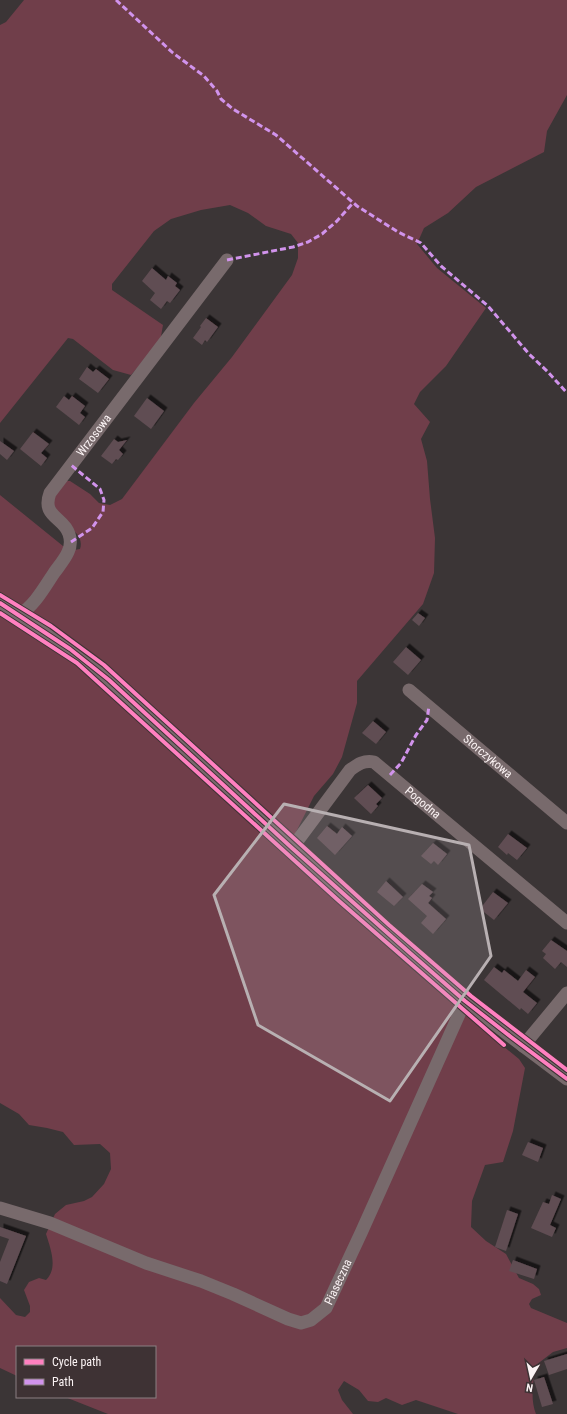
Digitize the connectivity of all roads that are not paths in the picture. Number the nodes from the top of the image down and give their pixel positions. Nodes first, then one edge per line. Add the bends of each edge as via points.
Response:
1 (227, 260) dead end
2 (0, 603) edge
3 (19, 615) junction
4 (409, 690) dead end
5 (567, 822) edge
6 (292, 848) junction
7 (567, 923) edge
8 (567, 993) edge
9 (466, 1001) junction
10 (524, 1046) junction
11 (567, 1079) edge
12 (0, 1208) edge

1 - 3 street, Wrzosowa via 50,493 47,500 49,510 69,532 71,542 68,553 39,594
2 - 3 street
3 - 6 street via 70,649 109,680
4 - 5 street, Storczykowa
6 - 7 street, Pogodna via 350,770 367,761 374,762
6 - 9 street
8 - 10 street
9 - 10 street
9 - 12 street, Piaseczna via 326,1308 312,1320 301,1323 288,1319 233,1294 146,1263 50,1223
10 - 11 street

